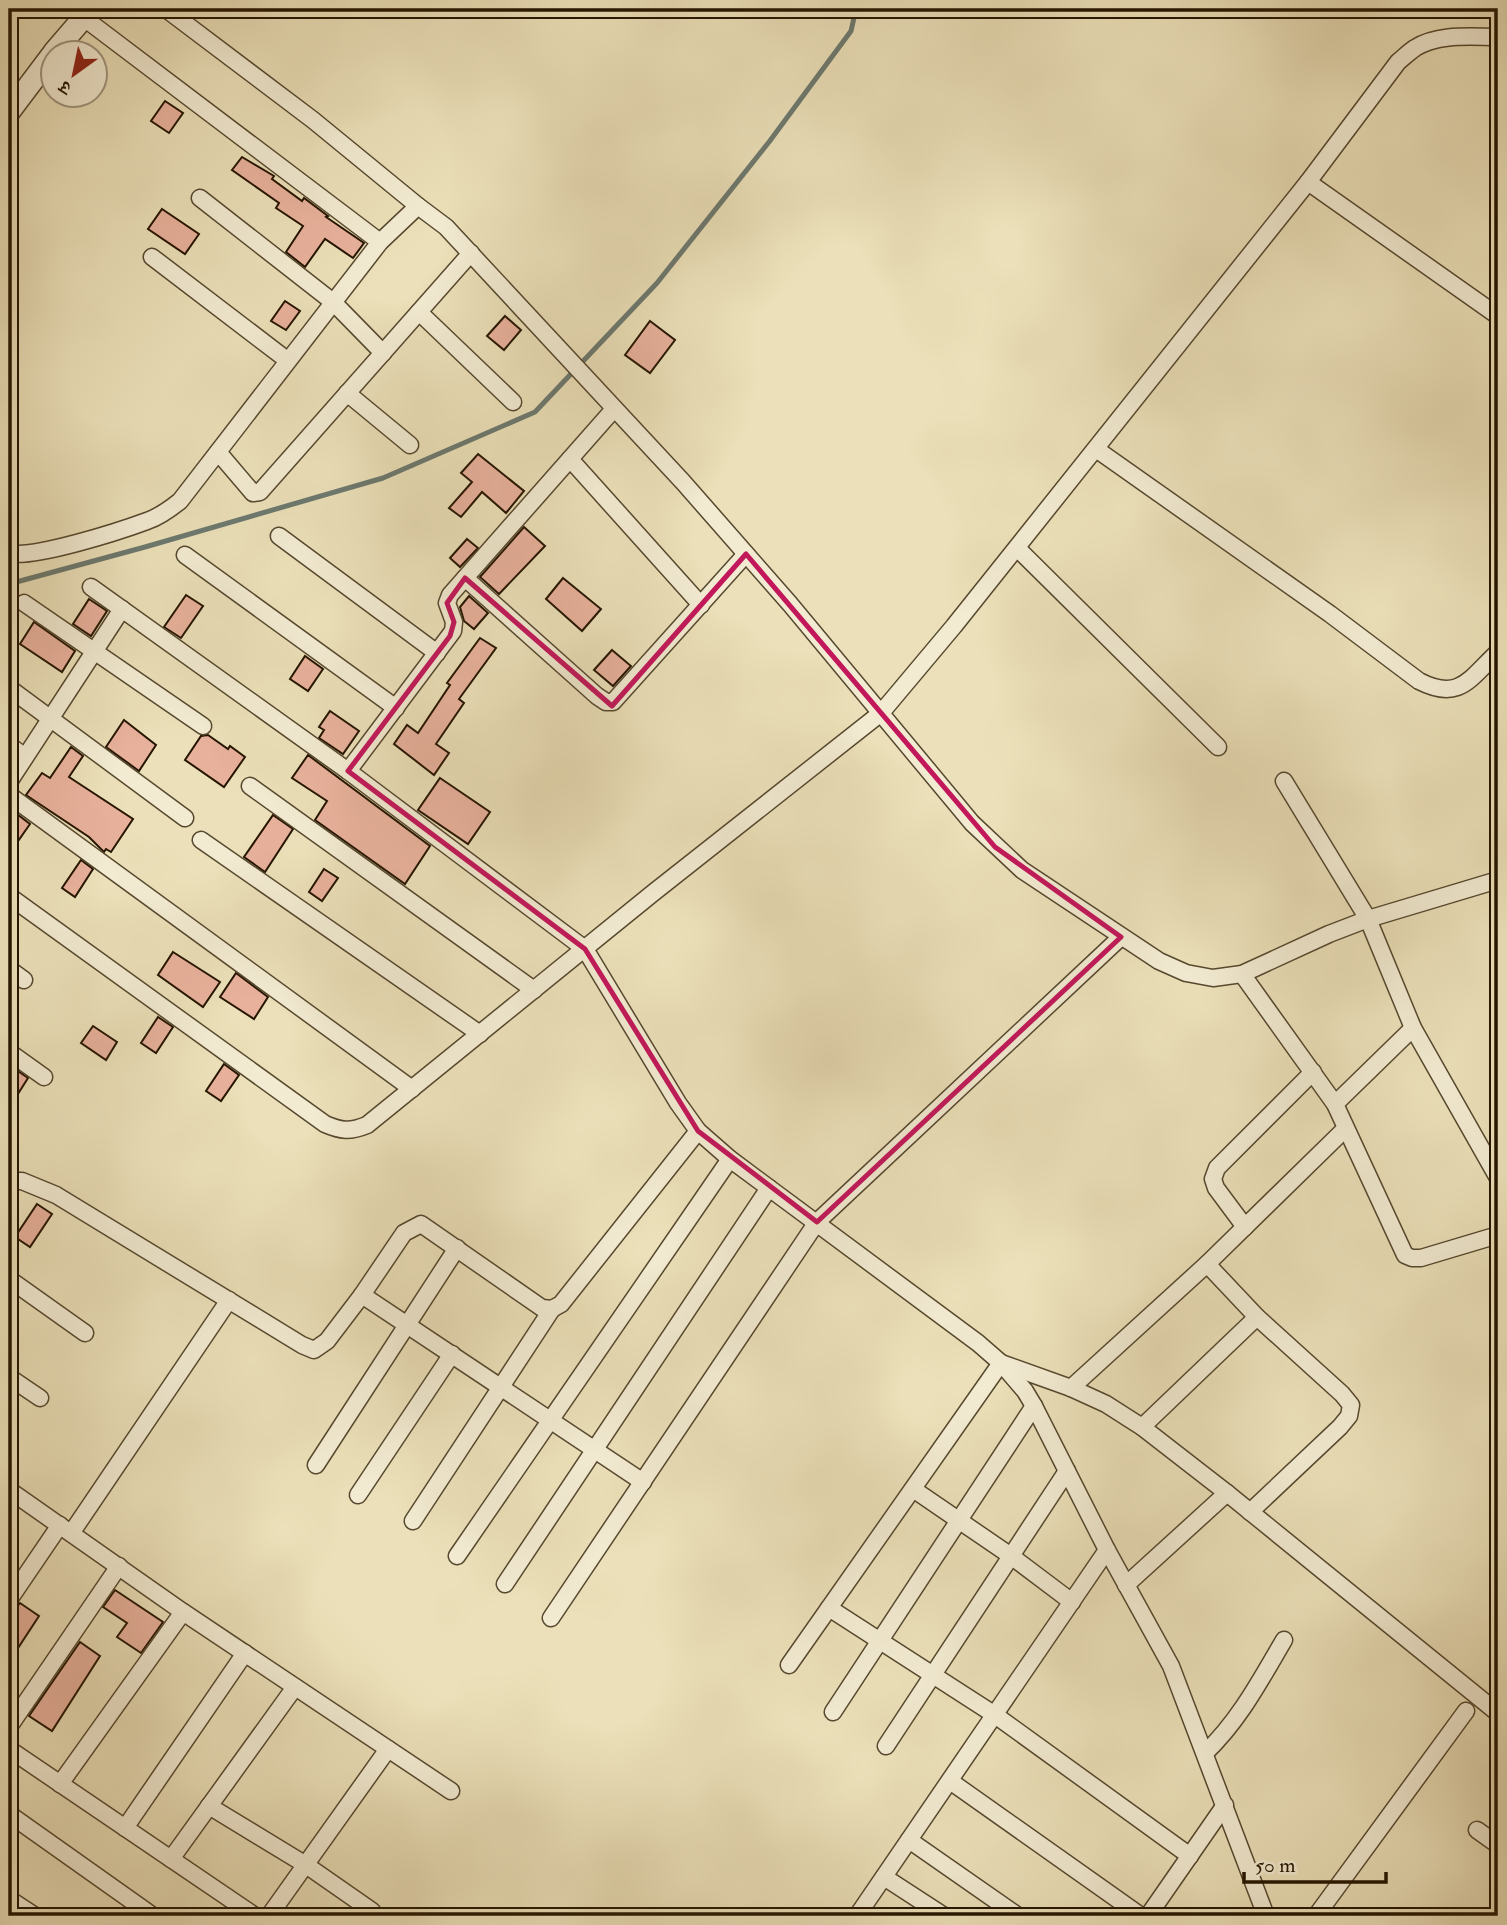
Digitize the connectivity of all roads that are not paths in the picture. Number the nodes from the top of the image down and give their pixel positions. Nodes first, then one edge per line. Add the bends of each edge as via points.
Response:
1 (166, 9) edge
2 (88, 13) edge
3 (1498, 37) edge
4 (67, 38) edge
5 (38, 74) edge
6 (9, 112) edge
7 (1308, 182) junction
8 (200, 198) dead end
9 (418, 206) junction
10 (380, 242) junction
11 (471, 253) junction
12 (152, 257) dead end
13 (333, 302) junction
14 (419, 312) junction
15 (1498, 316) edge
16 (383, 353) junction
17 (287, 360) junction
18 (347, 393) junction
19 (513, 402) dead end
20 (614, 409) junction
21 (410, 445) dead end
22 (1096, 449) junction
23 (218, 452) junction
24 (570, 458) junction
25 (279, 536) dead end
26 (1017, 548) junction
27 (9, 553) edge
28 (746, 554) junction
29 (185, 555) dead end
30 (465, 578) junction
31 (91, 587) dead end
32 (24, 603) dead end
33 (701, 605) junction
34 (122, 610) junction
35 (95, 652) junction
36 (1498, 652) edge
37 (437, 653) junction
38 (9, 688) edge
39 (396, 708) junction
40 (881, 713) junction
41 (51, 719) junction
42 (203, 726) dead end
43 (9, 745) edge
44 (1218, 747) dead end
45 (25, 757) junction
46 (348, 771) junction
47 (1284, 781) dead end
48 (9, 782) edge
49 (250, 786) dead end
50 (9, 795) edge
51 (185, 818) dead end
52 (201, 840) dead end
53 (1498, 880) edge
54 (9, 896) edge
55 (1368, 919) junction
56 (1121, 937) junction
57 (585, 949) junction
58 (9, 969) edge
59 (1241, 974) junction
60 (24, 980) dead end
61 (534, 989) junction
62 (1413, 1028) junction
63 (480, 1034) junction
64 (9, 1052) edge
65 (1313, 1072) junction
66 (44, 1077) dead end
67 (412, 1089) junction
68 (1335, 1104) junction
69 (1345, 1129) junction
70 (698, 1131) junction
71 (730, 1158) junction
72 (1498, 1178) edge
73 (9, 1181) edge
74 (769, 1188) junction
75 (817, 1222) junction
76 (1245, 1227) junction
77 (1498, 1235) edge
78 (457, 1248) junction
79 (1207, 1264) junction
80 (9, 1279) edge
81 (362, 1295) junction
82 (229, 1300) junction
83 (552, 1309) junction
84 (1256, 1317) junction
85 (408, 1324) junction
86 (85, 1333) dead end
87 (452, 1354) junction
88 (1001, 1363) junction
89 (9, 1377) edge
90 (501, 1387) junction
91 (1071, 1388) junction
92 (40, 1398) dead end
93 (1034, 1406) junction
94 (552, 1420) junction
95 (1142, 1427) junction
96 (596, 1450) junction
97 (316, 1465) dead end
98 (1067, 1471) junction
99 (643, 1482) junction
100 (912, 1489) junction
101 (9, 1490) edge
102 (1227, 1493) junction
103 (358, 1495) dead end
104 (1250, 1512) junction
105 (958, 1520) junction
106 (414, 1521) dead end
107 (66, 1529) junction
108 (1107, 1550) junction
109 (457, 1556) dead end
110 (1011, 1556) junction
111 (118, 1566) junction
112 (505, 1584) dead end
113 (1126, 1584) junction
114 (9, 1600) edge
115 (1072, 1602) junction
116 (829, 1608) junction
117 (183, 1612) junction
118 (551, 1618) dead end
119 (879, 1640) junction
120 (1284, 1640) dead end
121 (245, 1653) junction
122 (789, 1665) dead end
123 (933, 1675) junction
124 (295, 1687) junction
125 (1466, 1711) dead end
126 (834, 1712) dead end
127 (1498, 1713) edge
128 (995, 1715) junction
129 (9, 1727) edge
130 (886, 1746) dead end
131 (9, 1749) edge
132 (388, 1749) junction
133 (1205, 1753) junction
134 (950, 1781) junction
135 (60, 1784) junction
136 (451, 1791) dead end
137 (1224, 1805) junction
138 (209, 1806) junction
139 (9, 1814) edge
140 (125, 1828) junction
141 (1477, 1830) dead end
142 (909, 1840) junction
143 (1498, 1845) edge
144 (1190, 1856) junction
145 (171, 1859) junction
146 (306, 1865) junction
147 (884, 1877) junction
148 (9, 1899) edge
149 (372, 1911) dead end
150 (860, 1915) edge
151 (35, 1916) edge
152 (153, 1916) edge
153 (255, 1916) edge
154 (269, 1916) edge
155 (944, 1916) edge
156 (1018, 1916) edge
157 (1141, 1916) edge
158 (1148, 1916) edge
159 (1266, 1916) edge
160 (1316, 1916) edge

1 - 9 street
2 - 4 street
2 - 10 street
3 - 7 street via 1455,37 1415,48 1398,62
5 - 6 street
7 - 15 street
7 - 22 street
8 - 13 street
9 - 10 street
9 - 11 street
10 - 13 street
11 - 14 street
11 - 20 street
12 - 17 street
13 - 16 street
13 - 17 street
14 - 16 street
14 - 19 street
16 - 18 street
17 - 23 street
18 - 21 street
18 - 23 street via 260,492 246,487
20 - 24 street
20 - 28 street
22 - 26 street
22 - 36 street via 1419,681 1447,691 1460,688
23 - 27 street via 180,501 149,520 47,551
24 - 30 street
24 - 33 street
25 - 37 street
26 - 40 street
26 - 44 street
28 - 33 street
28 - 40 street
29 - 39 street
30 - 33 street via 606,702 619,699
30 - 37 street via 447,603 453,631
31 - 34 street
32 - 35 street
34 - 35 street
34 - 46 street
35 - 41 street
35 - 42 street
37 - 39 street
38 - 41 street
39 - 46 street
40 - 56 street via 995,847
40 - 57 street
41 - 45 street
41 - 51 street
43 - 45 street
45 - 48 street
46 - 57 street
47 - 55 street
49 - 61 street
50 - 67 street
52 - 63 street
53 - 55 street
54 - 67 street via 340,1131 366,1125
55 - 59 street
55 - 62 street
56 - 59 street via 1186,973 1213,978
56 - 75 street
57 - 61 street
57 - 70 street
58 - 60 street
59 - 65 street
61 - 63 street
62 - 68 street
62 - 72 street
63 - 67 street
64 - 66 street
65 - 68 street
65 - 76 street via 1217,1168 1216,1188
68 - 69 street
69 - 76 street
69 - 77 street via 1405,1255 1421,1258
70 - 71 street
70 - 83 street via 561,1304
71 - 74 street
71 - 94 street
73 - 82 street via 22,1181 56,1195
74 - 75 street
74 - 96 street
75 - 88 street
75 - 99 street
76 - 79 street
78 - 81 street via 421,1224 415,1226 404,1233
78 - 83 street via 542,1308
78 - 85 street
79 - 84 street
79 - 91 street
80 - 86 street
81 - 82 street via 327,1341 314,1350
81 - 85 street
82 - 107 street
83 - 90 street
84 - 95 street
84 - 104 street via 1350,1405 1349,1416 1340,1427
85 - 87 street
85 - 97 street
87 - 90 street
87 - 103 street
88 - 91 street
88 - 93 street
88 - 100 street
89 - 92 street
90 - 94 street
90 - 106 street
91 - 95 street
93 - 98 street
93 - 105 street
94 - 96 street
94 - 109 street
95 - 102 street
96 - 99 street
96 - 112 street
98 - 108 street
98 - 110 street
99 - 118 street
100 - 105 street
100 - 116 street
101 - 107 street
102 - 104 street
102 - 113 street
104 - 127 street
105 - 110 street
105 - 119 street
107 - 111 street
107 - 114 street
108 - 113 street
108 - 115 street
110 - 115 street
110 - 123 street
111 - 117 street
111 - 129 street
113 - 133 street via 1171,1666
115 - 128 street
116 - 119 street
116 - 122 street
117 - 121 street
117 - 135 street
119 - 123 street
119 - 126 street
120 - 133 street via 1236,1717
121 - 124 street
121 - 140 street
123 - 128 street
123 - 130 street
124 - 132 street
124 - 138 street
125 - 160 street
128 - 134 street
128 - 144 street
131 - 135 street
132 - 136 street
132 - 146 street
133 - 137 street
134 - 142 street
134 - 157 street
135 - 140 street
137 - 144 street
137 - 159 street
138 - 145 street
138 - 146 street
139 - 152 street
140 - 145 street
141 - 143 street
142 - 147 street
142 - 156 street
144 - 158 street
145 - 153 street
146 - 149 street
146 - 154 street
147 - 150 street
147 - 155 street
148 - 151 street

